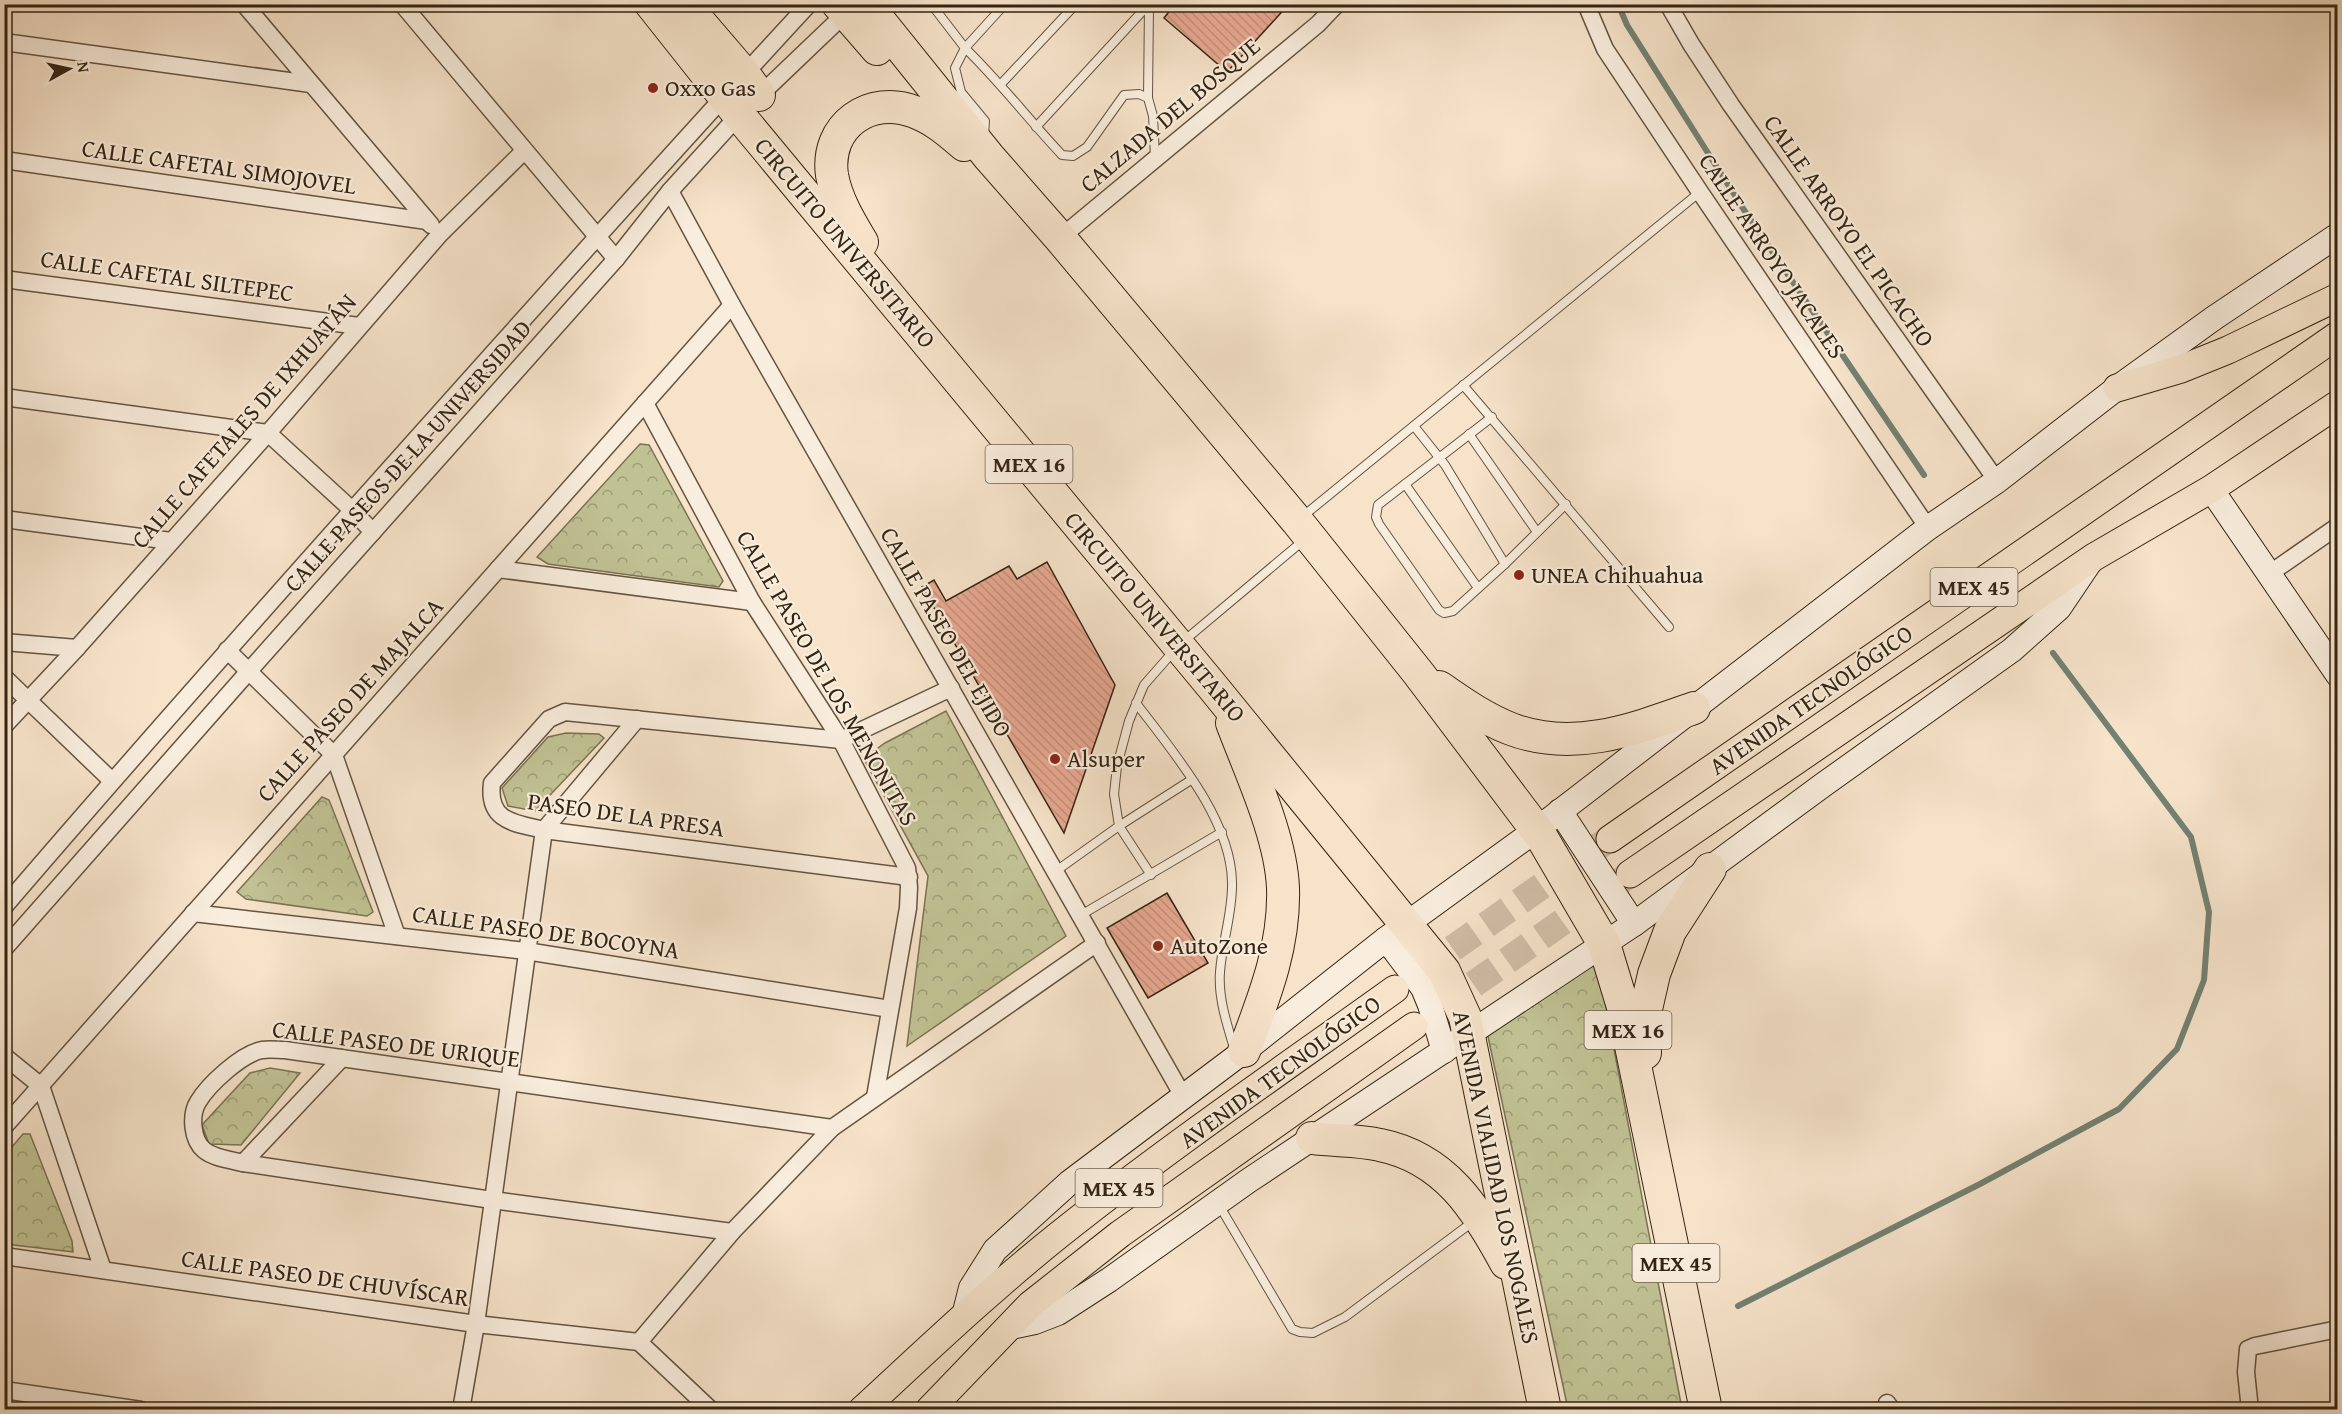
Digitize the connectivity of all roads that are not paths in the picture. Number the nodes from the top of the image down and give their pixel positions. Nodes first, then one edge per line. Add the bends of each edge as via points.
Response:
1 (244, 4) edge
2 (402, 4) edge
3 (651, 4) edge
4 (684, 4) edge
5 (809, 4) edge
6 (936, 4) edge
7 (1005, 4) edge
8 (1076, 4) edge
9 (1149, 4) edge
10 (1337, 4) edge
11 (1586, 4) edge
12 (1668, 4) edge
13 (851, 7) edge
14 (4, 42) edge
15 (965, 48) junction
16 (311, 84) junction
17 (1001, 84) junction
18 (742, 95) junction
19 (1148, 98) junction
20 (1036, 127) junction
21 (948, 131) junction
22 (524, 151) junction
23 (986, 153) junction
24 (4, 160) edge
25 (1155, 160) junction
26 (670, 191) junction
27 (1700, 192) junction
28 (427, 221) junction
29 (440, 234) junction
30 (2337, 235) edge
31 (596, 236) junction
32 (1060, 238) junction
33 (616, 259) junction
34 (4, 279) edge
35 (2337, 297) edge
36 (732, 305) junction
37 (910, 321) junction
38 (359, 326) junction
39 (2337, 335) edge
40 (1463, 385) junction
41 (2117, 388) junction
42 (4, 397) edge
43 (645, 403) junction
44 (2337, 404) edge
45 (1492, 417) junction
46 (1414, 426) junction
47 (268, 433) junction
48 (1469, 434) junction
49 (1439, 457) junction
50 (1997, 481) junction
51 (1405, 484) junction
52 (2211, 489) junction
53 (1566, 504) junction
54 (351, 509) junction
55 (4, 519) edge
56 (1929, 528) junction
57 (1303, 529) junction
58 (2336, 531) edge
59 (373, 532) junction
60 (1538, 532) junction
61 (171, 541) junction
62 (2094, 557) junction
63 (1505, 564) junction
64 (498, 569) junction
65 (2269, 574) junction
66 (1478, 588) junction
67 (752, 602) junction
68 (1669, 627) dead end
69 (4, 642) edge
70 (1179, 645) junction
71 (77, 648) junction
72 (227, 650) junction
73 (249, 671) junction
74 (1419, 674) junction
75 (2337, 675) edge
76 (4, 677) edge
77 (951, 688) junction
78 (1223, 699) junction
79 (28, 700) junction
80 (1136, 704) junction
81 (1694, 708) junction
82 (637, 719) junction
83 (4, 726) edge
84 (841, 740) junction
85 (334, 754) junction
86 (1191, 780) junction
87 (112, 781) junction
88 (1548, 820) junction
89 (1119, 826) junction
90 (544, 830) junction
91 (1222, 832) junction
92 (1610, 839) tunnel mouth
93 (1710, 869) junction
94 (1056, 871) junction
95 (1150, 874) junction
96 (1630, 874) tunnel mouth
97 (909, 877) junction
98 (4, 907) edge
99 (193, 914) junction
100 (1082, 915) junction
101 (1634, 924) junction
102 (1396, 931) junction
103 (397, 936) junction
104 (1097, 943) junction
105 (1604, 944) junction
106 (4, 949) edge
107 (526, 951) junction
108 (1395, 989) tunnel mouth
109 (890, 1008) junction
110 (1414, 1026) dead end
111 (1456, 1043) junction
112 (1240, 1054) junction
113 (4, 1056) edge
114 (342, 1058) junction
115 (509, 1081) junction
116 (41, 1086) junction
117 (1183, 1096) junction
118 (875, 1097) junction
119 (1646, 1117) junction
120 (4, 1127) edge
121 (831, 1128) junction
122 (1312, 1138) junction
123 (243, 1163) junction
124 (492, 1200) junction
125 (1218, 1203) junction
126 (1479, 1217) junction
127 (732, 1232) junction
128 (4, 1256) edge
129 (103, 1270) junction
130 (1519, 1286) junction
131 (964, 1316) junction
132 (476, 1324) junction
133 (1011, 1327) junction
134 (2337, 1329) edge
135 (639, 1342) junction
136 (4, 1390) edge
137 (41, 1396) junction
138 (30, 1410) edge
139 (141, 1410) edge
140 (461, 1410) edge
141 (711, 1410) edge
142 (862, 1410) edge
143 (929, 1410) edge
144 (1545, 1410) edge
145 (1706, 1410) edge
146 (2250, 1410) edge

1 - 16 street
2 - 22 street
3 - 18 highway, CIRCUITO UNIVERSITARIO / MEX 16
4 - 18 highway
5 - 18 street, CALLE PASEOS DE LA UNIVERSIDAD
6 - 15 lane via 935,9
7 - 15 lane
8 - 17 lane
9 - 19 lane
9 - 20 lane
10 - 25 street, CALZADA DEL BOSQUE
11 - 27 street, CALLE ARROYO JACALES via 1605,49
12 - 50 street, CALLE ARROYO EL PICACHO via 1731,105
13 - 18 street, CALLE PASEOS DE LA UNIVERSIDAD
13 - 21 highway
13 - 23 highway, MEX 16
14 - 16 street
15 - 17 lane
15 - 23 lane via 955,68 961,92 985,121
16 - 28 street
17 - 20 lane
18 - 26 street, CALLE PASEOS DE LA UNIVERSIDAD
18 - 31 street, CALLE PASEOS DE LA UNIVERSIDAD
18 - 37 highway, CIRCUITO UNIVERSITARIO / MEX 16
19 - 20 lane via 1124,95 1086,147 1073,156 1062,155
19 - 25 lane
21 - 23 highway via 970,150
21 - 37 highway via 914,111 877,108 849,122 834,144 832,176 846,214
22 - 29 street, CALLE CAFETALES DE IXHUATÁN
22 - 31 street
23 - 32 highway, MEX 16
24 - 28 street, CALLE CAFETAL SIMOJOVEL
25 - 32 street, CALZADA DEL BOSQUE
26 - 33 street, CALLE PASEOS DE LA UNIVERSIDAD
26 - 36 street, CALLE PASEO DEL EJIDO
27 - 40 lane
27 - 56 street, CALLE ARROYO JACALES
28 - 29 street
29 - 38 street, CALLE CAFETALES DE IXHUATÁN
30 - 41 main road
31 - 33 street
31 - 54 street, CALLE PASEOS DE LA UNIVERSIDAD
32 - 57 highway, MEX 16
33 - 59 street, CALLE PASEOS DE LA UNIVERSIDAD
34 - 38 street, CALLE CAFETAL SILTEPEC
35 - 41 main road, MEX 45 via 2228,350
36 - 43 street, CALLE PASEO DE MAJALCA
36 - 77 street, CALLE PASEO DEL EJIDO
37 - 70 highway, CIRCUITO UNIVERSITARIO / MEX 16
38 - 47 street, CALLE CAFETALES DE IXHUATÁN
39 - 92 main road, AVENIDA TECNOLÓGICO / MEX 45
40 - 45 lane
40 - 46 lane
41 - 50 main road, MEX 45
42 - 47 street
43 - 64 street, CALLE PASEO DE MAJALCA
43 - 67 street, CALLE PASEO DE LOS MENONITAS
44 - 52 main road, AVENIDA TECNOLÓGICO / MEX 45
45 - 48 lane
45 - 53 lane
46 - 49 lane
46 - 57 lane
47 - 54 street
47 - 61 street, CALLE CAFETALES DE IXHUATÁN
48 - 49 lane
48 - 60 lane
49 - 51 lane
49 - 63 lane
50 - 56 main road, MEX 45
51 - 66 lane
51 - 66 lane via 1378,505 1376,517 1432,600 1441,612 1453,612
52 - 62 main road, AVENIDA TECNOLÓGICO / MEX 45
52 - 65 main road
53 - 60 lane
53 - 68 lane
54 - 59 street
54 - 72 street, CALLE PASEOS DE LA UNIVERSIDAD
55 - 61 street
56 - 81 main road, MEX 45
57 - 70 lane
57 - 74 highway, MEX 16
58 - 65 street
59 - 73 street, CALLE PASEOS DE LA UNIVERSIDAD
60 - 63 lane
61 - 71 street, CALLE CAFETALES DE IXHUATÁN
62 - 93 main road, MEX 45 via 2059,608 2012,650
62 - 96 main road, AVENIDA TECNOLÓGICO / MEX 45
63 - 66 lane
64 - 67 street
64 - 85 street, CALLE PASEO DE MAJALCA
65 - 75 main road
67 - 84 street, CALLE PASEO DE LOS MENONITAS
69 - 71 street
70 - 78 highway, CIRCUITO UNIVERSITARIO / MEX 16
70 - 80 lane via 1144,685
71 - 79 street, CALLE CAFETALES DE IXHUATÁN
72 - 73 street
72 - 87 street, CALLE PASEOS DE LA UNIVERSIDAD
73 - 85 street
73 - 106 street, CALLE PASEOS DE LA UNIVERSIDAD
74 - 81 highway via 1480,714 1511,729 1543,737 1581,740 1628,731
74 - 88 highway, MEX 16
76 - 79 street
77 - 84 street
77 - 94 street, CALLE PASEO DEL EJIDO
78 - 102 highway, CIRCUITO UNIVERSITARIO / MEX 16
78 - 112 highway via 1275,841 1283,886 1281,930 1271,976
79 - 83 street, CALLE CAFETALES DE IXHUATÁN
79 - 87 street
80 - 86 lane
80 - 89 lane via 1117,766 1114,794
81 - 88 main road, MEX 45
82 - 84 street, PASEO DE LA PRESA
82 - 90 street
82 - 90 street, PASEO DE LA PRESA via 565,712 549,719 492,783 491,794 500,816
84 - 97 street, CALLE PASEO DE LOS MENONITAS via 899,850
85 - 99 street, CALLE PASEO DE MAJALCA
85 - 103 street
86 - 89 lane
86 - 91 lane
87 - 98 street, CALLE PASEOS DE LA UNIVERSIDAD
88 - 101 main road
88 - 102 main road, MEX 45
88 - 105 highway, MEX 16
89 - 94 lane
89 - 95 lane
90 - 97 street, PASEO DE LA PRESA
90 - 107 street
91 - 95 lane
91 - 112 lane via 1232,882 1220,973 1221,995
93 - 101 main road
93 - 119 highway, MEX 45 via 1670,931 1654,974 1644,1018
94 - 100 street, CALLE PASEO DEL EJIDO
95 - 100 lane
97 - 109 street, CALLE PASEO DE LOS MENONITAS via 908,908
99 - 103 street, CALLE PASEO DE BOCOYNA
99 - 116 street, CALLE PASEO DE MAJALCA
100 - 104 street, CALLE PASEO DEL EJIDO
101 - 105 main road
102 - 111 highway, AVENIDA VIALIDAD LOS NOGALES via 1444,971 1465,1017
102 - 112 main road
103 - 107 street, CALLE PASEO DE BOCOYNA
104 - 117 street, CALLE PASEO DEL EJIDO
104 - 118 street
105 - 111 main road
105 - 119 highway, MEX 16 via 1623,1007
107 - 109 street, CALLE PASEO DE BOCOYNA
107 - 115 street
108 - 131 main road, AVENIDA TECNOLÓGICO / MEX 45 via 1133,1177
109 - 118 street, CALLE PASEO DE LOS MENONITAS
110 - 133 main road, AVENIDA TECNOLÓGICO / MEX 45 via 1120,1234 1030,1305
111 - 122 main road
111 - 130 highway, AVENIDA VIALIDAD LOS NOGALES
112 - 117 main road
113 - 116 street
114 - 115 street, CALLE PASEO DE URIQUE
114 - 123 street
114 - 123 street, CALLE PASEO DE URIQUE via 261,1050 237,1062 214,1083 197,1103 193,1117 198,1142 209,1153
115 - 121 street, CALLE PASEO DE URIQUE
115 - 124 street
116 - 120 street, CALLE PASEO DE MAJALCA
116 - 129 street
117 - 131 main road via 1071,1182 995,1250 970,1288
118 - 121 street
119 - 145 highway, MEX 45
121 - 127 street
122 - 125 main road
122 - 126 highway via 1382,1145 1414,1156 1435,1167
123 - 124 street, CALLE PASEO DE URIQUE
124 - 127 street, CALLE PASEO DE URIQUE
124 - 132 street
125 - 126 lane via 1292,1329 1306,1333 1345,1317
125 - 133 main road via 1058,1313
126 - 130 highway
127 - 135 street
128 - 129 street, CALLE PASEO DE CHUVÍSCAR
129 - 132 street, CALLE PASEO DE CHUVÍSCAR
130 - 144 highway, AVENIDA VIALIDAD LOS NOGALES
131 - 142 main road, AVENIDA TECNOLÓGICO / MEX 45
132 - 135 street, CALLE PASEO DE CHUVÍSCAR
132 - 140 street
133 - 143 main road, AVENIDA TECNOLÓGICO / MEX 45
134 - 146 street via 2248,1349
135 - 141 street
136 - 137 street
137 - 138 street
137 - 139 street

